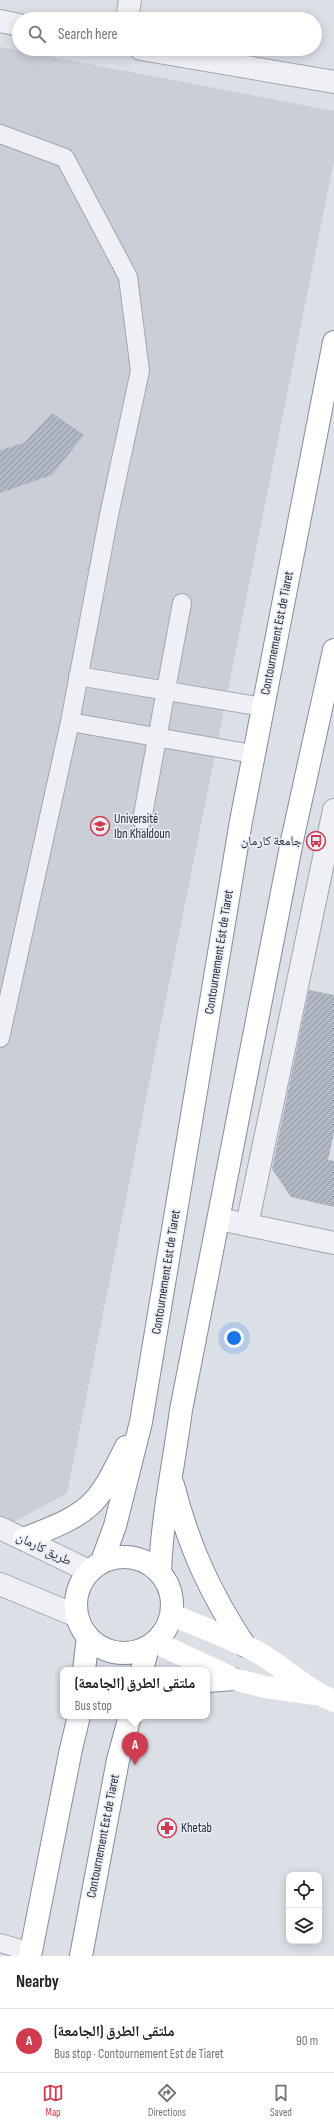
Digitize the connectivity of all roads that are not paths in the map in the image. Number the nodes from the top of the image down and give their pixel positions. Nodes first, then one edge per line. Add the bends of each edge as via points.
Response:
1 (130, 0) edge
2 (128, 12) edge
3 (0, 21) edge
4 (12, 24) edge
5 (182, 56) edge
6 (334, 82) edge
7 (0, 134) edge
8 (334, 342) edge
9 (182, 603) dead end
10 (333, 664) edge
11 (78, 676) junction
12 (166, 690) junction
13 (263, 707) junction
14 (70, 722) junction
15 (157, 736) junction
16 (254, 754) junction
17 (334, 810) edge
18 (142, 820) dead end
19 (0, 1038) edge
20 (219, 1219) junction
21 (247, 1225) junction
22 (334, 1243) edge
23 (141, 1422) junction
24 (172, 1479) junction
25 (0, 1528) edge
26 (24, 1539) junction
27 (95, 1566) junction
28 (160, 1572) junction
29 (0, 1584) edge
30 (172, 1615) junction
31 (77, 1616) junction
32 (88, 1637) junction
33 (151, 1644) junction
34 (245, 1646) junction
35 (84, 1667) edge
36 (143, 1667) edge
37 (206, 1667) edge
38 (210, 1669) edge
39 (234, 1679) junction
40 (210, 1681) edge
41 (326, 1698) edge
42 (78, 1719) edge
43 (129, 1719) edge
44 (0, 1943) edge
45 (31, 1954) edge
46 (81, 1956) edge

1 - 2 street
3 - 4 street
5 - 6 street
7 - 11 lane via 65,158 128,277 140,371
8 - 13 main road, Contournement Est de Tiaret
9 - 12 lane
10 - 20 main road via 292,844
11 - 12 lane
11 - 14 lane
12 - 13 lane
12 - 15 lane
13 - 16 main road, Contournement Est de Tiaret
14 - 15 lane
14 - 19 lane
15 - 16 lane
15 - 18 lane
16 - 23 main road, Contournement Est de Tiaret
17 - 21 street
20 - 21 street
20 - 24 main road via 182,1410
21 - 22 street
23 - 26 main road via 102,1491 92,1503 61,1524
23 - 27 main road, Contournement Est de Tiaret via 116,1526
24 - 28 main road via 161,1534
24 - 34 main road via 190,1542 207,1583
25 - 26 street, طريق كارمان
26 - 27 street, طريق كارمان
27 - 28 main road via 117,1556 132,1557 148,1562
27 - 31 main road via 80,1584 77,1594
28 - 30 main road via 168,1585
29 - 31 street
30 - 33 main road via 167,1628
30 - 34 main road
31 - 32 main road
32 - 33 main road via 101,1647 116,1653 133,1653
32 - 35 main road
33 - 36 main road
33 - 37 main road
34 - 41 main road
38 - 39 main road
39 - 40 main road
39 - 41 main road
42 - 45 main road via 70,1749
43 - 46 main road, Contournement Est de Tiaret via 118,1760
44 - 45 lane

